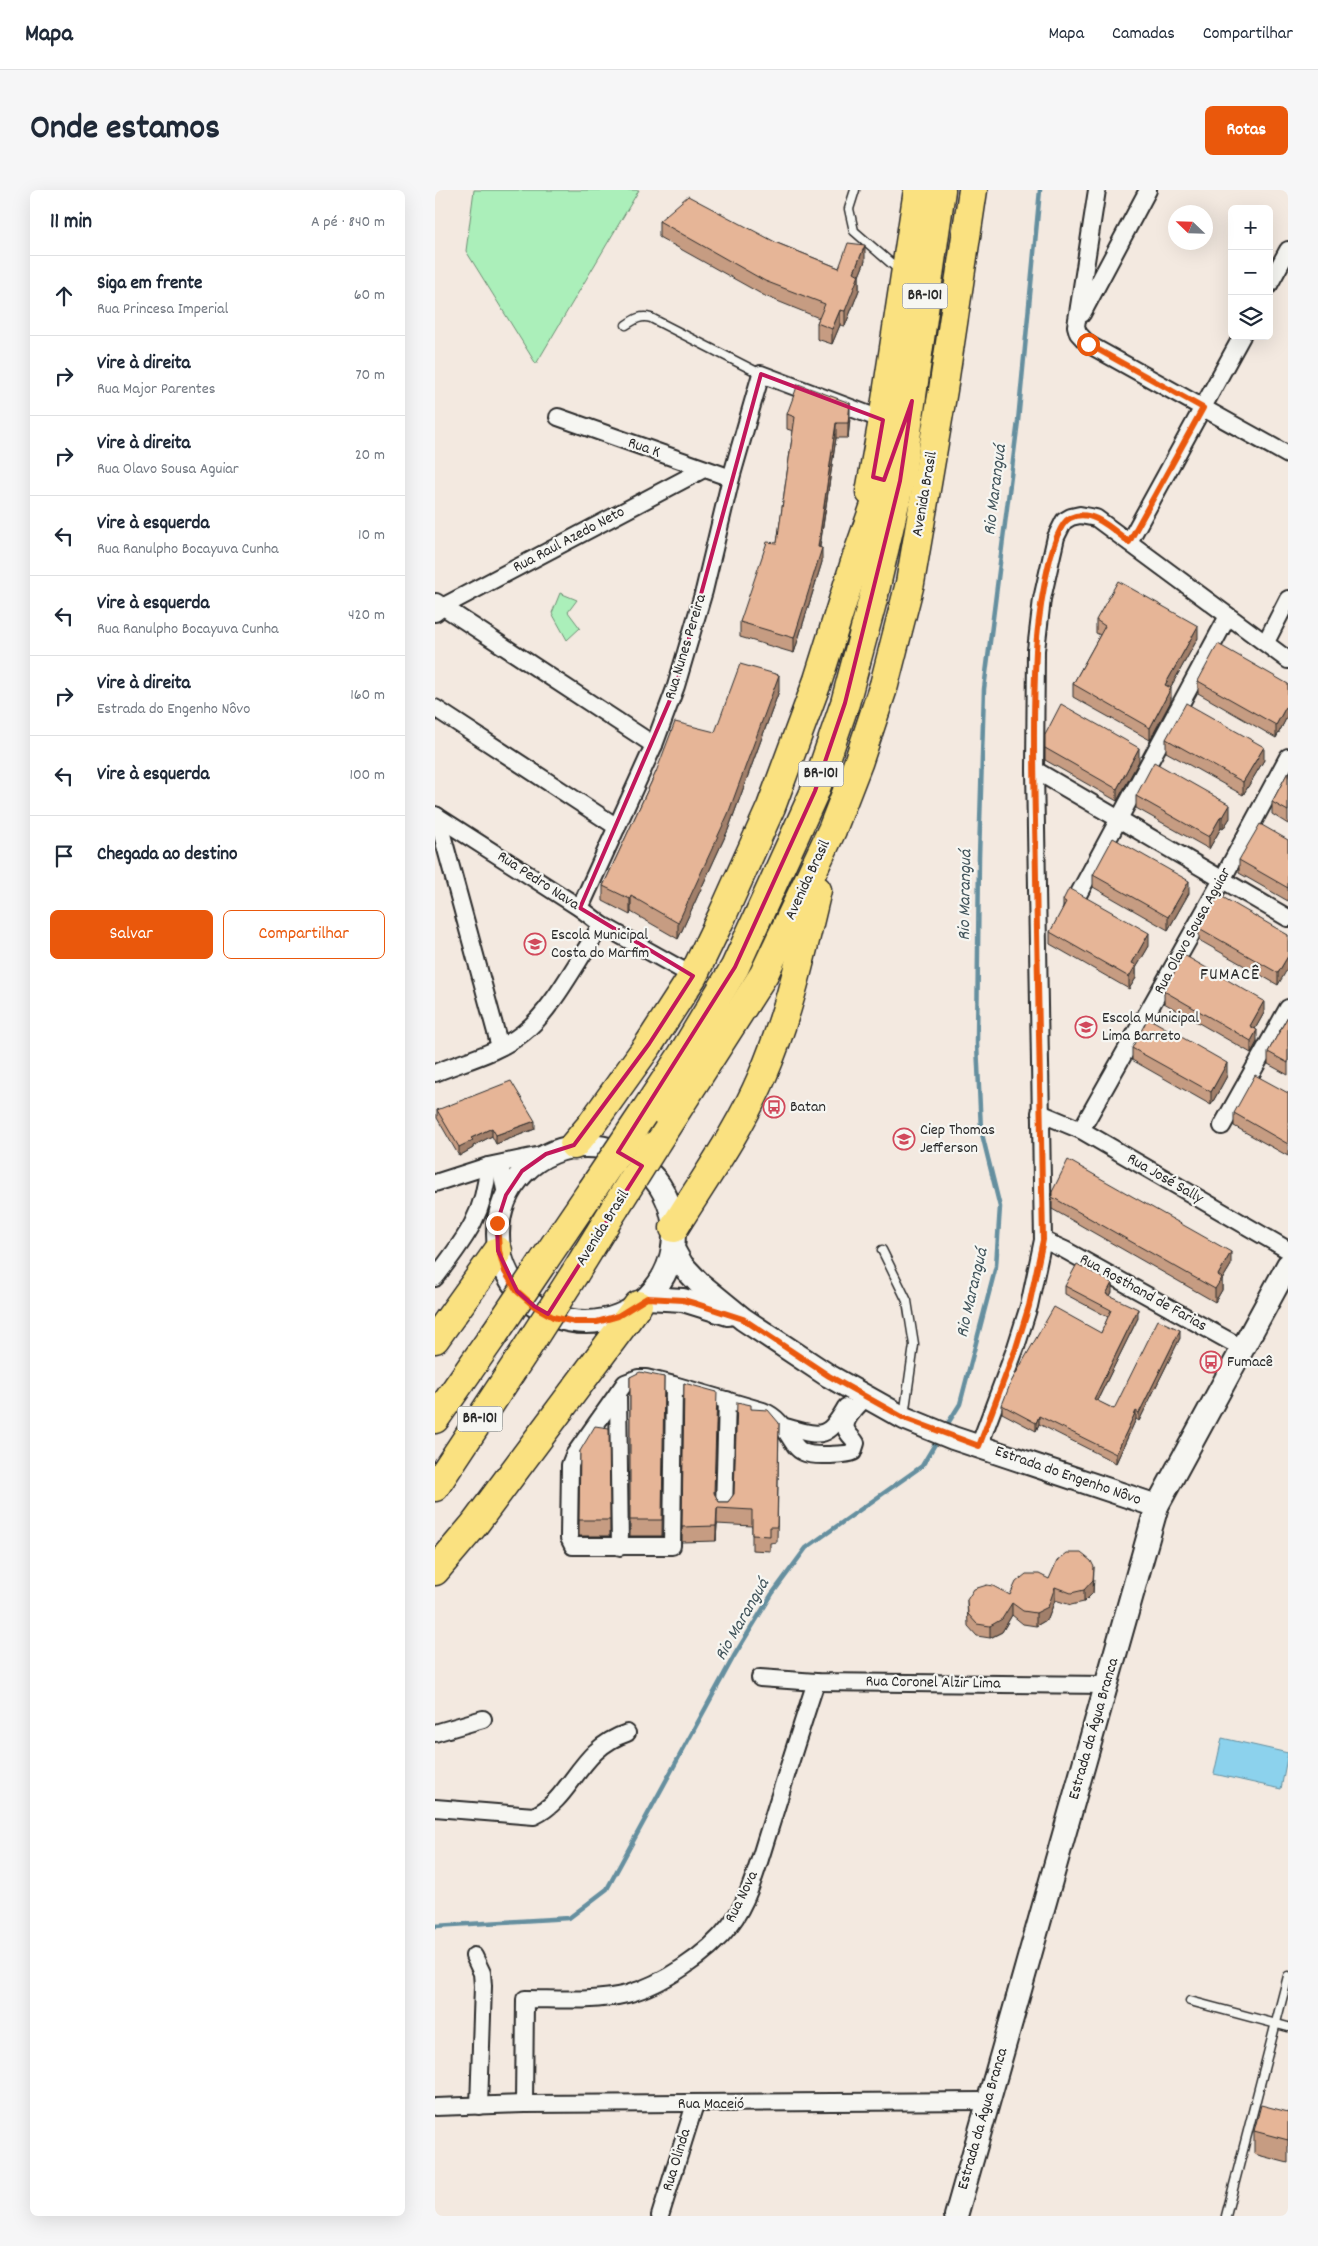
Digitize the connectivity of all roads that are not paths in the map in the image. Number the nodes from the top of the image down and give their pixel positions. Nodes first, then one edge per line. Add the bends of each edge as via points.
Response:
1 (855, 190) edge
2 (918, 190) edge
3 (941, 190) edge
4 (973, 190) edge
5 (1097, 190) edge
6 (1148, 190) edge
7 (1288, 250) edge
8 (905, 276) junction
9 (1273, 278) edge
10 (626, 324) dead end
11 (1076, 326) junction
12 (1240, 340) edge
13 (761, 374) junction
14 (913, 401) junction
15 (1203, 408) junction
16 (558, 417) dead end
17 (883, 420) junction
18 (1288, 455) edge
19 (704, 469) junction
20 (731, 478) junction
21 (1129, 542) junction
22 (855, 558) junction
23 (1288, 599) edge
24 (438, 607) edge
25 (1228, 616) junction
26 (1266, 642) junction
27 (1288, 660) edge
28 (435, 708) edge
29 (654, 744) junction
30 (1288, 757) edge
31 (1035, 770) junction
32 (436, 815) edge
33 (1118, 817) junction
34 (617, 826) junction
35 (832, 830) junction
36 (1222, 880) junction
37 (1078, 895) edge
38 (580, 908) junction
39 (1288, 918) edge
40 (602, 924) junction
41 (693, 976) junction
42 (1288, 1008) edge
43 (500, 1047) junction
44 (435, 1073) edge
45 (1040, 1113) junction
46 (1222, 1126) dead end
47 (1081, 1130) junction
48 (574, 1145) junction
49 (546, 1154) junction
50 (494, 1165) junction
51 (435, 1184) edge
52 (506, 1195) junction
53 (674, 1238) junction
54 (1043, 1240) junction
55 (882, 1250) dead end
56 (1288, 1250) edge
57 (499, 1251) junction
58 (1288, 1265) edge
59 (435, 1278) edge
60 (642, 1302) junction
61 (743, 1319) junction
62 (435, 1338) edge
63 (1242, 1348) junction
64 (674, 1385) junction
65 (618, 1393) junction
66 (860, 1394) junction
67 (727, 1400) junction
68 (904, 1418) junction
69 (435, 1419) edge
70 (785, 1428) junction
71 (979, 1446) junction
72 (435, 1486) edge
73 (1157, 1506) junction
74 (724, 1509) edge
75 (620, 1547) junction
76 (435, 1571) edge
77 (760, 1678) dead end
78 (815, 1682) junction
79 (1107, 1685) junction
80 (483, 1719) dead end
81 (435, 1732) edge
82 (627, 1733) dead end
83 (435, 1808) edge
84 (474, 1956) dead end
85 (1288, 1976) edge
86 (1190, 2000) dead end
87 (1276, 2024) junction
88 (1288, 2027) edge
89 (987, 2102) junction
90 (524, 2104) junction
91 (695, 2104) junction
92 (479, 2106) junction
93 (435, 2107) edge
94 (660, 2216) edge
95 (955, 2216) edge
96 (1226, 2216) edge

1 - 8 lane via 849,209 854,231
2 - 8 highway
3 - 14 highway, Avenida Brasil / BR-101
4 - 35 highway, Avenida Brasil / BR-101 via 910,583 884,685
5 - 11 street
6 - 11 street
7 - 9 street
8 - 17 highway
10 - 13 lane via 644,316 651,318
11 - 15 street via 1088,344
12 - 15 street
13 - 17 street
13 - 20 street, Rua Nunes Pereira
14 - 22 highway
14 - 69 highway, Avenida Brasil / BR-101, bridge via 900,481 845,702 815,791 735,967 643,1114
15 - 18 street
15 - 21 street
16 - 19 street, Rua K
17 - 22 highway
19 - 20 street, Rua K
19 - 24 street, Rua Raul Azedo Neto
20 - 29 street, Rua Nunes Pereira via 701,600 676,686
21 - 25 street
21 - 31 street via 1096,518 1080,515 1065,522 1056,537 1042,599 1036,650
22 - 41 highway via 818,680 771,807
23 - 26 street
24 - 29 street
25 - 26 street
25 - 33 street
26 - 27 street
28 - 34 street
29 - 34 street, Rua Nunes Pereira
30 - 36 street, Rua Olavo Sousa Aguiar
31 - 33 street
31 - 45 street
32 - 38 street, Rua Pedro Nava
32 - 43 street
33 - 36 street
33 - 37 street
34 - 38 street, Rua Nunes Pereira
35 - 53 highway via 797,973 776,1042 762,1078
35 - 72 highway, Avenida Brasil / BR-101, bridge via 764,974 525,1351
36 - 39 street
36 - 47 street, Rua Olavo Sousa Aguiar
38 - 40 street, Rua Pedro Nava
40 - 41 street, Rua Pedro Nava
40 - 43 street via 536,1022
41 - 48 highway via 649,1044
42 - 46 street
43 - 44 street
45 - 47 street, Rua José Sally
45 - 54 street
47 - 56 street, Rua José Sally
48 - 49 main road
48 - 53 main road via 603,1146 630,1156 653,1175 668,1200
49 - 50 street
49 - 52 main road via 522,1171
50 - 51 street
50 - 52 street
50 - 59 street via 481,1208
52 - 57 main road via 497,1223
53 - 60 main road via 668,1266 659,1283
53 - 61 main road, Estrada do Engenho Nôvo via 677,1258 694,1278
54 - 63 street, Rua Rosthand de Farias
54 - 71 street via 1016,1348
55 - 68 lane via 907,1301 914,1345
57 - 60 main road via 505,1272 517,1291 553,1317 597,1322 618,1316
57 - 62 highway
58 - 63 main road, Estrada da Água Branca
60 - 61 main road, Estrada do Engenho Nôvo via 683,1300
60 - 76 highway via 474,1525
61 - 66 main road, Estrada do Engenho Nôvo
63 - 73 main road, Estrada da Água Branca
64 - 65 street via 642,1377 625,1384
64 - 67 street
64 - 75 street via 672,1546
65 - 75 street
65 - 75 street via 570,1465 569,1538 573,1546
66 - 68 main road, Estrada do Engenho Nôvo
66 - 70 street via 829,1432 807,1433
66 - 70 street via 846,1425 856,1444 849,1454 803,1452
67 - 70 street via 771,1414
67 - 74 street
68 - 71 main road, Estrada do Engenho Nôvo
71 - 73 main road, Estrada do Engenho Nôvo
73 - 79 main road, Estrada da Água Branca
77 - 78 street, Rua Coronel Alzir Lima
78 - 79 street, Rua Coronel Alzir Lima
78 - 90 street, Rua Nova via 758,1865 731,1924 712,1945 686,1965 628,1994 525,1999
79 - 89 main road, Estrada da Água Branca
80 - 81 street
82 - 83 street via 605,1742 588,1757 565,1788 534,1816
84 - 92 street via 482,1973 483,1986
85 - 87 lane
86 - 87 lane
87 - 88 lane
87 - 96 lane
89 - 91 street, Rua Maceió
89 - 95 main road, Estrada da Água Branca
90 - 91 street, Rua Maceió
90 - 92 street, Rua Maceió
91 - 94 street, Rua Olinda
92 - 93 street, Rua Maceió

